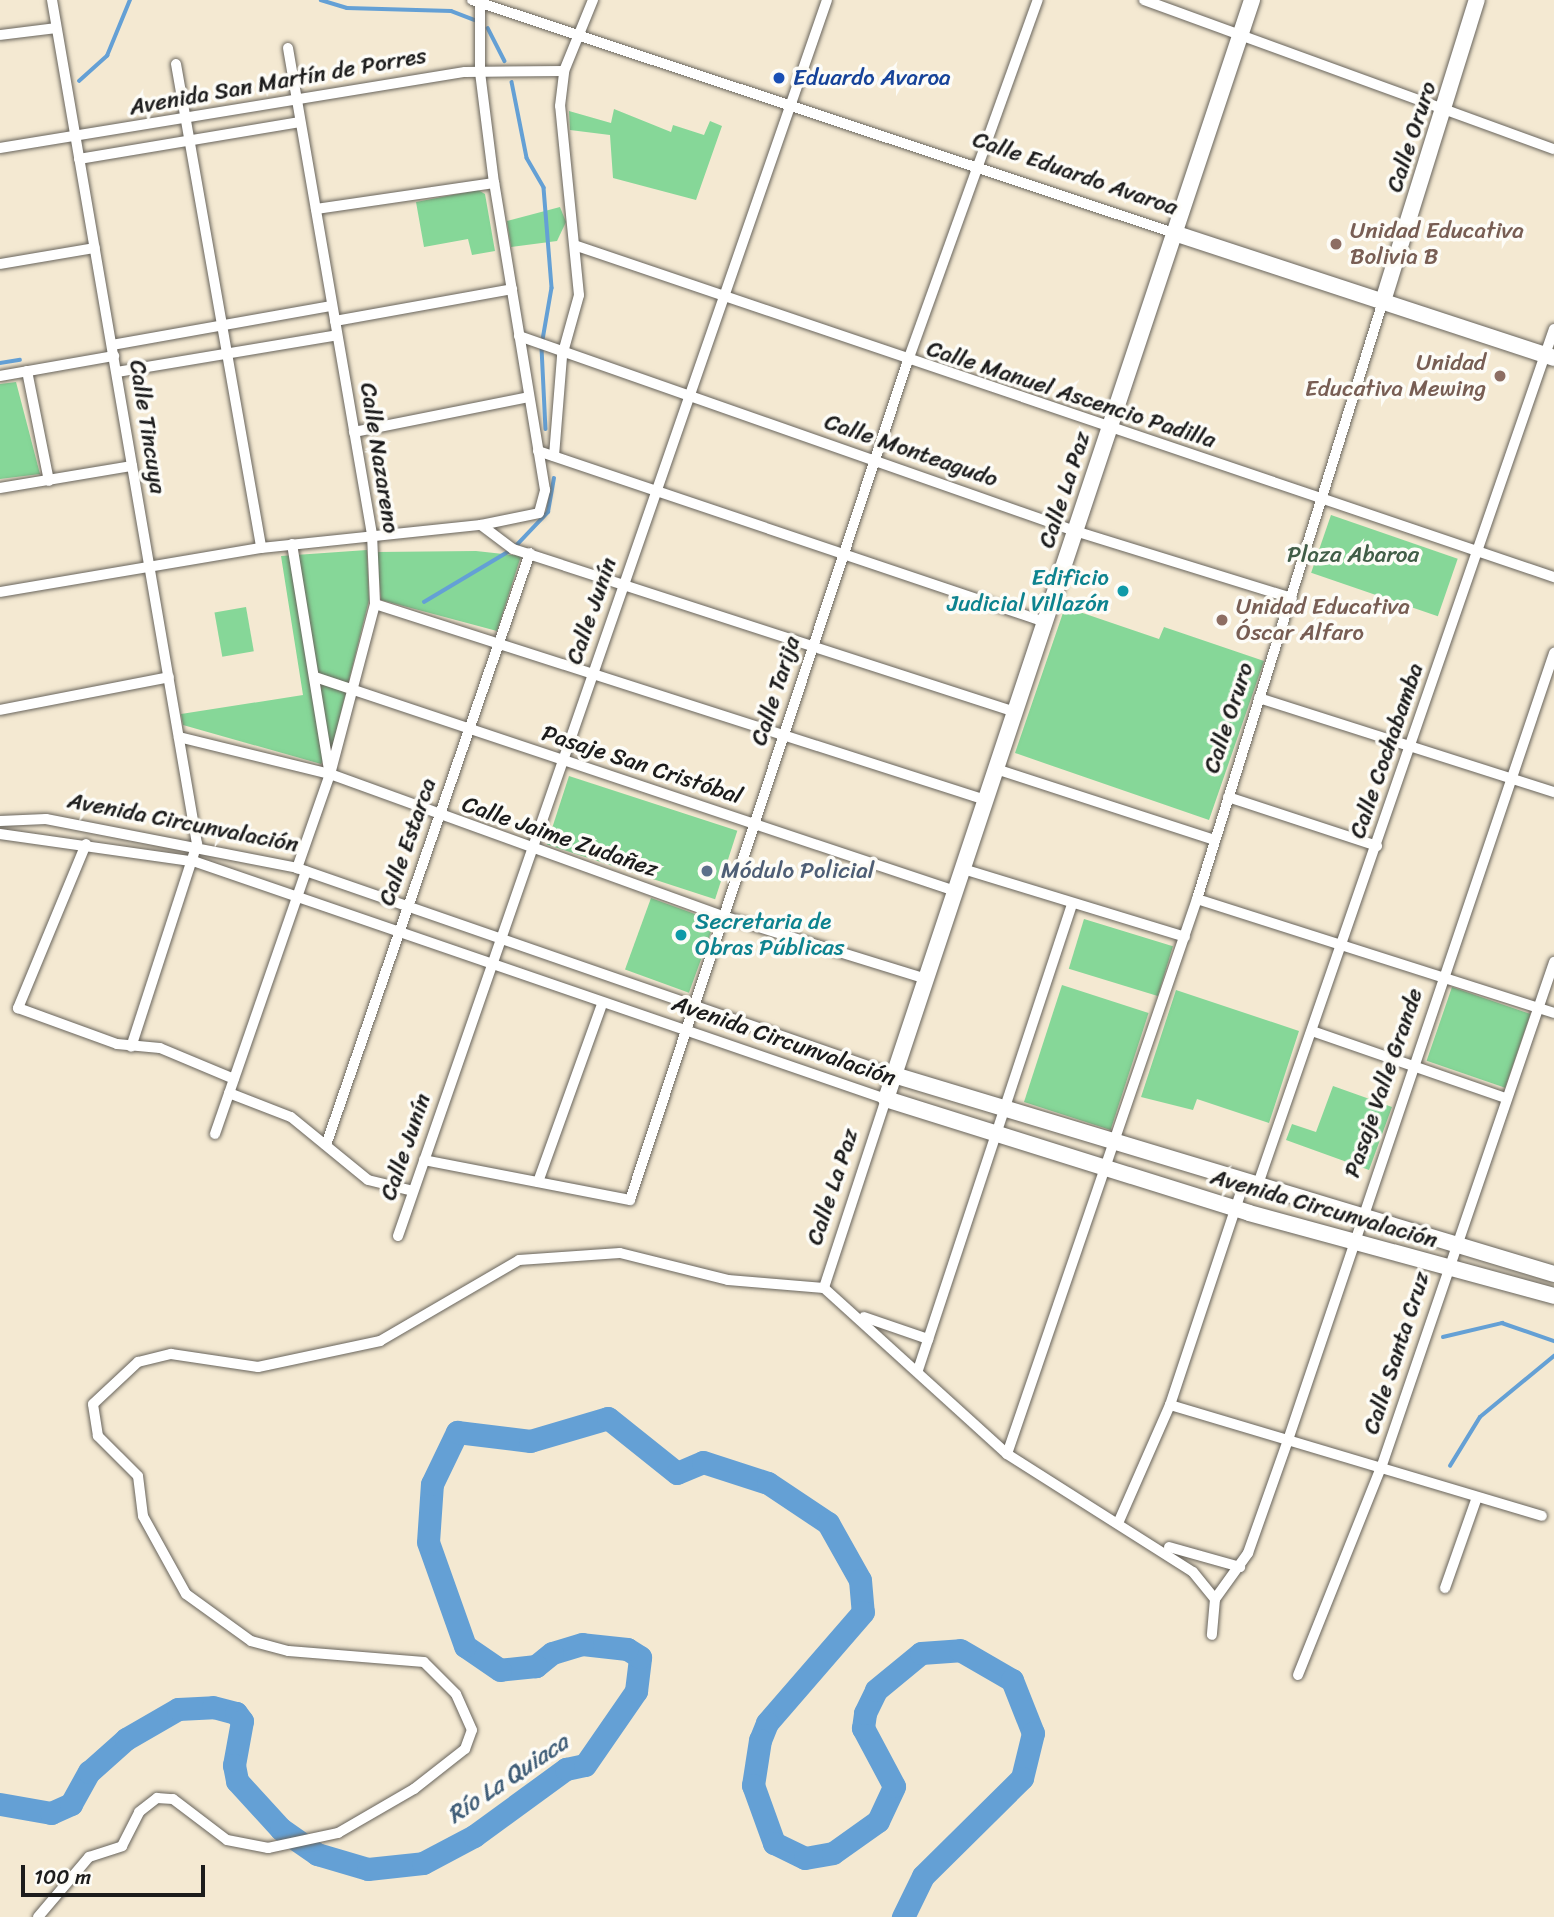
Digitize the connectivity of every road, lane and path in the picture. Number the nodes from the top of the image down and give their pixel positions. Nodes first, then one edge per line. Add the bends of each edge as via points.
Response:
1 (52, 0) edge
2 (593, 0) edge
3 (827, 0) edge
4 (1038, 0) edge
5 (1144, 0) edge
6 (1252, 0) edge
7 (1478, 0) edge
8 (476, 1) edge
9 (56, 28) junction
10 (580, 33) junction
11 (0, 35) edge
12 (1240, 36) junction
13 (288, 48) dead end
14 (176, 64) dead end
15 (564, 71) junction
16 (480, 72) junction
17 (297, 102) junction
18 (790, 104) junction
19 (1446, 109) junction
20 (189, 119) junction
21 (300, 122) junction
22 (75, 137) junction
23 (192, 138) junction
24 (0, 148) edge
25 (1554, 149) edge
26 (79, 159) junction
27 (978, 164) junction
28 (494, 183) junction
29 (316, 209) junction
30 (1174, 233) junction
31 (577, 246) junction
32 (95, 247) junction
33 (0, 264) edge
34 (512, 289) junction
35 (722, 299) junction
36 (1383, 301) junction
37 (332, 306) junction
38 (335, 321) junction
39 (221, 326) junction
40 (1554, 329) edge
41 (337, 335) junction
42 (519, 336) junction
43 (113, 350) junction
44 (226, 354) junction
45 (562, 356) junction
46 (1550, 357) edge
47 (907, 363) junction
48 (27, 371) junction
49 (117, 372) junction
50 (0, 376) edge
51 (689, 396) junction
52 (528, 397) junction
53 (1109, 429) junction
54 (355, 432) junction
55 (538, 451) junction
56 (554, 456) junction
57 (875, 460) junction
58 (132, 466) junction
59 (49, 481) junction
60 (0, 488) edge
61 (656, 491) junction
62 (1322, 501) junction
63 (481, 525) junction
64 (1075, 531) junction
65 (372, 534) junction
66 (292, 544) junction
67 (261, 548) junction
68 (530, 553) junction
69 (1479, 553) junction
70 (844, 554) junction
71 (149, 567) junction
72 (1554, 577) edge
73 (624, 584) junction
74 (0, 592) edge
75 (1292, 598) junction
76 (375, 604) junction
77 (1045, 622) junction
78 (500, 640) junction
79 (813, 646) junction
80 (1554, 653) edge
81 (594, 669) junction
82 (169, 677) junction
83 (315, 677) junction
84 (352, 691) junction
85 (1259, 698) junction
86 (0, 710) edge
87 (1015, 712) junction
88 (469, 729) junction
89 (783, 734) junction
90 (179, 737) junction
91 (1412, 746) junction
92 (562, 760) junction
93 (996, 769) junction
94 (330, 774) junction
95 (1510, 778) junction
96 (1554, 792) edge
97 (1227, 797) junction
98 (986, 800) junction
99 (439, 817) junction
100 (0, 821) edge
101 (753, 824) junction
102 (0, 834) edge
103 (1214, 840) junction
104 (86, 844) junction
105 (197, 844) junction
106 (1377, 846) junction
107 (531, 849) junction
108 (196, 862) junction
109 (301, 869) junction
110 (963, 869) junction
111 (955, 891) junction
112 (297, 898) junction
113 (1197, 899) junction
114 (1072, 904) junction
115 (408, 907) junction
116 (723, 916) junction
117 (398, 935) junction
118 (501, 937) junction
119 (1185, 937) junction
120 (1342, 944) junction
121 (1554, 962) edge
122 (491, 966) junction
123 (1443, 977) junction
124 (926, 979) junction
125 (602, 1004) junction
126 (694, 1004) junction
127 (1538, 1008) junction
128 (1554, 1013) edge
129 (1311, 1031) junction
130 (684, 1032) junction
131 (131, 1047) junction
132 (1413, 1065) junction
133 (894, 1075) junction
134 (234, 1079) junction
135 (229, 1093) junction
136 (1506, 1098) junction
137 (886, 1099) junction
138 (1004, 1109) junction
139 (215, 1133) dead end
140 (996, 1134) junction
141 (1114, 1142) junction
142 (326, 1145) junction
143 (424, 1160) junction
144 (1105, 1168) junction
145 (538, 1182) junction
146 (1251, 1185) junction
147 (413, 1191) junction
148 (1236, 1209) junction
149 (1361, 1217) junction
150 (398, 1236) dead end
151 (1352, 1243) junction
152 (1454, 1246) junction
153 (1447, 1268) junction
154 (1554, 1275) edge
155 (824, 1288) junction
156 (1551, 1295) edge
157 (855, 1313) junction
158 (928, 1339) junction
159 (918, 1370) junction
160 (1170, 1405) junction
161 (1289, 1437) junction
162 (1007, 1454) junction
163 (1381, 1468) junction
164 (1477, 1497) junction
165 (1542, 1516) dead end
166 (1119, 1521) junction
167 (1159, 1545) junction
168 (1240, 1567) junction
169 (1446, 1588) dead end
170 (1215, 1599) junction
171 (1212, 1635) dead end
172 (1298, 1675) dead end
173 (38, 1917) edge

1 - 9 street, Calle Tincuya
2 - 10 street
3 - 18 street, Calle Junín
4 - 27 street, Calle Tarija
5 - 12 street
6 - 12 street, Calle La Paz
7 - 19 street, Calle Oruro
8 - 10 street, Calle Eduardo Avaroa
8 - 16 street
9 - 11 street
9 - 22 street, Calle Tincuya
10 - 15 street
10 - 18 street, Calle Eduardo Avaroa
12 - 19 street
12 - 30 street, Calle La Paz
13 - 17 street, Calle Nazareno
14 - 20 street
15 - 16 street, Avenida San Martín de Porres
15 - 31 street via 560,106
16 - 17 street, Avenida San Martín de Porres
16 - 28 street
17 - 20 street, Avenida San Martín de Porres
17 - 21 street, Calle Nazareno
18 - 27 street, Calle Eduardo Avaroa
18 - 35 street, Calle Junín
19 - 25 street
19 - 36 street, Calle Oruro
20 - 22 street, Avenida San Martín de Porres
20 - 23 street
21 - 23 street, Avenida San Martín de Porres
21 - 29 street, Calle Nazareno
22 - 24 street, Avenida San Martín de Porres
22 - 26 street, Calle Tincuya
23 - 26 street, Avenida San Martín de Porres
23 - 39 street
26 - 32 street, Calle Tincuya
27 - 30 street, Calle Eduardo Avaroa
27 - 47 street, Calle Tarija
28 - 29 street
28 - 34 street
29 - 37 street, Calle Nazareno
30 - 36 street, Calle Eduardo Avaroa
30 - 53 street, Calle La Paz
31 - 35 street, Calle Manuel Ascencio Padilla
31 - 45 street via 579,295
32 - 33 street
32 - 43 street, Calle Tincuya
34 - 38 street
34 - 42 street
35 - 47 street, Calle Manuel Ascencio Padilla
35 - 51 street, Calle Junín
36 - 46 street, Calle Eduardo Avaroa
36 - 62 street, Calle Oruro
37 - 38 street, Calle Nazareno
37 - 39 street
38 - 41 street, Calle Nazareno
39 - 43 street
39 - 44 street
40 - 46 street, Calle Cochabamba
41 - 44 street
41 - 54 street, Calle Nazareno
42 - 45 street, Calle Monteagudo
42 - 52 street
43 - 48 street
43 - 49 street, Calle Tincuya
44 - 49 street
44 - 67 street
45 - 51 street, Calle Monteagudo
45 - 56 street
46 - 69 street, Calle Cochabamba
47 - 53 street, Calle Manuel Ascencio Padilla
47 - 57 street, Calle Tarija
48 - 50 street
48 - 59 street
49 - 58 street, Calle Tincuya
51 - 57 street, Calle Monteagudo
51 - 61 street, Calle Junín
52 - 54 street
52 - 55 street
53 - 62 street, Calle Manuel Ascencio Padilla
53 - 64 street, Calle La Paz
54 - 65 street, Calle Nazareno
55 - 56 street
55 - 63 street via 545,490 539,513
56 - 61 street
57 - 64 street, Calle Monteagudo
57 - 70 street, Calle Tarija
58 - 59 street
58 - 71 street, Calle Tincuya
59 - 60 street
61 - 70 street
61 - 73 street, Calle Junín
62 - 69 street, Calle Manuel Ascencio Padilla
62 - 75 street, Calle Oruro
63 - 65 street
63 - 68 street via 513,549
64 - 75 street, Calle Monteagudo
64 - 77 street, Calle La Paz
65 - 66 street
65 - 76 street, Calle Nazareno
66 - 67 street
66 - 83 street
67 - 71 street
68 - 73 street
68 - 78 street, Calle Estarca
69 - 72 street, Calle Manuel Ascencio Padilla
69 - 91 street, Calle Cochabamba
70 - 77 street
70 - 79 street, Calle Tarija
71 - 74 street
71 - 82 street, Calle Tincuya
73 - 79 street
73 - 81 street, Calle Junín
75 - 85 street, Calle Oruro
76 - 78 street
76 - 84 street, Calle Nazareno
77 - 87 street, Calle La Paz
78 - 81 street
78 - 88 street, Calle Estarca
79 - 87 street
79 - 89 street, Calle Tarija
80 - 95 street, Pasaje Valle Grande
81 - 89 street
81 - 92 street, Calle Junín
82 - 86 street
82 - 90 street, Calle Tincuya
83 - 84 street, Pasaje San Cristóbal
83 - 94 street
84 - 88 street, Pasaje San Cristóbal
84 - 94 street, Calle Nazareno
85 - 91 street
85 - 97 street, Calle Oruro
87 - 93 street, Calle La Paz
88 - 92 street, Pasaje San Cristóbal
88 - 99 street, Calle Estarca
89 - 98 street
89 - 101 street, Calle Tarija
90 - 94 street, Calle Jaime Zudañez
90 - 105 street, Calle Tincuya
91 - 95 street
91 - 106 street, Calle Cochabamba
92 - 101 street, Pasaje San Cristóbal
92 - 107 street, Calle Junín
93 - 98 street, Calle La Paz
93 - 103 street
94 - 99 street, Calle Jaime Zudañez
94 - 109 street, Calle Nazareno
95 - 96 street
95 - 123 street, Pasaje Valle Grande
97 - 103 street, Calle Oruro
97 - 106 street
98 - 110 street, Calle La Paz
99 - 107 street, Calle Jaime Zudañez
99 - 115 street, Calle Estarca
100 - 105 street, Avenida Circunvalación via 46,819
101 - 111 street, Pasaje San Cristóbal
101 - 116 street, Calle Tarija
102 - 104 street, Avenida Circunvalación
103 - 113 street, Calle Oruro
104 - 108 street, Avenida Circunvalación
104 - 131 street via 18,1008
105 - 108 street, Calle Tincuya
105 - 109 street, Avenida Circunvalación
106 - 120 street, Calle Cochabamba
107 - 116 street, Calle Jaime Zudañez
107 - 118 street, Calle Junín
108 - 112 street, Avenida Circunvalación
108 - 131 street, Calle Tincuya
109 - 112 street, Calle Nazareno
109 - 115 street, Avenida Circunvalación
110 - 111 street, Calle La Paz
110 - 114 street
111 - 124 street, Calle La Paz
112 - 117 street, Avenida Circunvalación
112 - 134 street, Calle Nazareno
113 - 119 street, Calle Oruro
113 - 120 street
114 - 119 street
114 - 138 street
115 - 117 street, Calle Estarca
115 - 118 street, Avenida Circunvalación
116 - 124 street, Calle Jaime Zudañez
116 - 126 street, Calle Tarija
117 - 122 street, Avenida Circunvalación
117 - 142 street, Calle Estarca
118 - 122 street, Calle Junín
118 - 126 street, Avenida Circunvalación
119 - 141 street, Calle Oruro
120 - 123 street
120 - 129 street, Calle Cochabamba
121 - 127 street, Calle Santa Cruz
122 - 125 street, Avenida Circunvalación
122 - 143 street, Calle Junín
123 - 127 street
123 - 132 street, Pasaje Valle Grande
124 - 133 street, Calle La Paz
125 - 130 street, Avenida Circunvalación
125 - 145 street
126 - 130 street, Calle Tarija
126 - 133 street, Avenida Circunvalación
127 - 128 street
127 - 136 street, Calle Santa Cruz
129 - 132 street
129 - 146 street, Calle Cochabamba
130 - 137 street, Avenida Circunvalación
130 - 145 street, Calle Tarija via 630,1200
131 - 134 street via 160,1048
132 - 136 street
132 - 149 street, Pasaje Valle Grande
133 - 137 street, Calle La Paz
133 - 138 street, Avenida Circunvalación
134 - 135 street, Calle Nazareno
135 - 139 street, Calle Nazareno
135 - 142 street via 291,1116
136 - 152 street, Calle Santa Cruz
137 - 140 street, Avenida Circunvalación
137 - 155 street, Calle La Paz
138 - 140 street
138 - 141 street, Avenida Circunvalación
140 - 144 street, Avenida Circunvalación
140 - 158 street
141 - 144 street, Calle Oruro
141 - 146 street, Avenida Circunvalación
142 - 147 street via 369,1180
143 - 145 street, Calle Tarija
143 - 147 street, Calle Junín
144 - 148 street, Avenida Circunvalación
144 - 162 street, Calle Oruro
146 - 148 street, Calle Cochabamba
146 - 149 street, Avenida Circunvalación
147 - 150 street, Calle Junín
148 - 151 street, Avenida Circunvalación
148 - 160 street, Calle Cochabamba
149 - 151 street, Pasaje Valle Grande
149 - 152 street, Avenida Circunvalación
151 - 153 street, Avenida Circunvalación
151 - 161 street, Pasaje Valle Grande
152 - 153 street, Calle Santa Cruz
152 - 154 street, Avenida Circunvalación
153 - 156 street, Avenida Circunvalación
153 - 163 street, Calle Santa Cruz
154 - 156 street
155 - 157 street
155 - 173 street via 739,1282 621,1253 519,1260 380,1341 258,1367 171,1354 138,1362 117,1376 93,1404 98,1436 138,1476 143,1516 186,1594 251,1641 288,1651 424,1662 468,1713 472,1730 465,1749 414,1789 338,1833 268,1848 246,1845 227,1840 173,1799 157,1798 139,1812 122,1846 89,1857
157 - 158 street
157 - 159 street
158 - 159 street
159 - 162 street
160 - 161 street
160 - 166 street, Calle Cochabamba
161 - 163 street
161 - 168 street, Pasaje Valle Grande
162 - 166 street
163 - 164 street
163 - 172 street, Calle Santa Cruz
164 - 165 street
164 - 169 street
166 - 167 street
167 - 168 street
167 - 170 street
168 - 170 street, Pasaje Valle Grande
170 - 171 street

